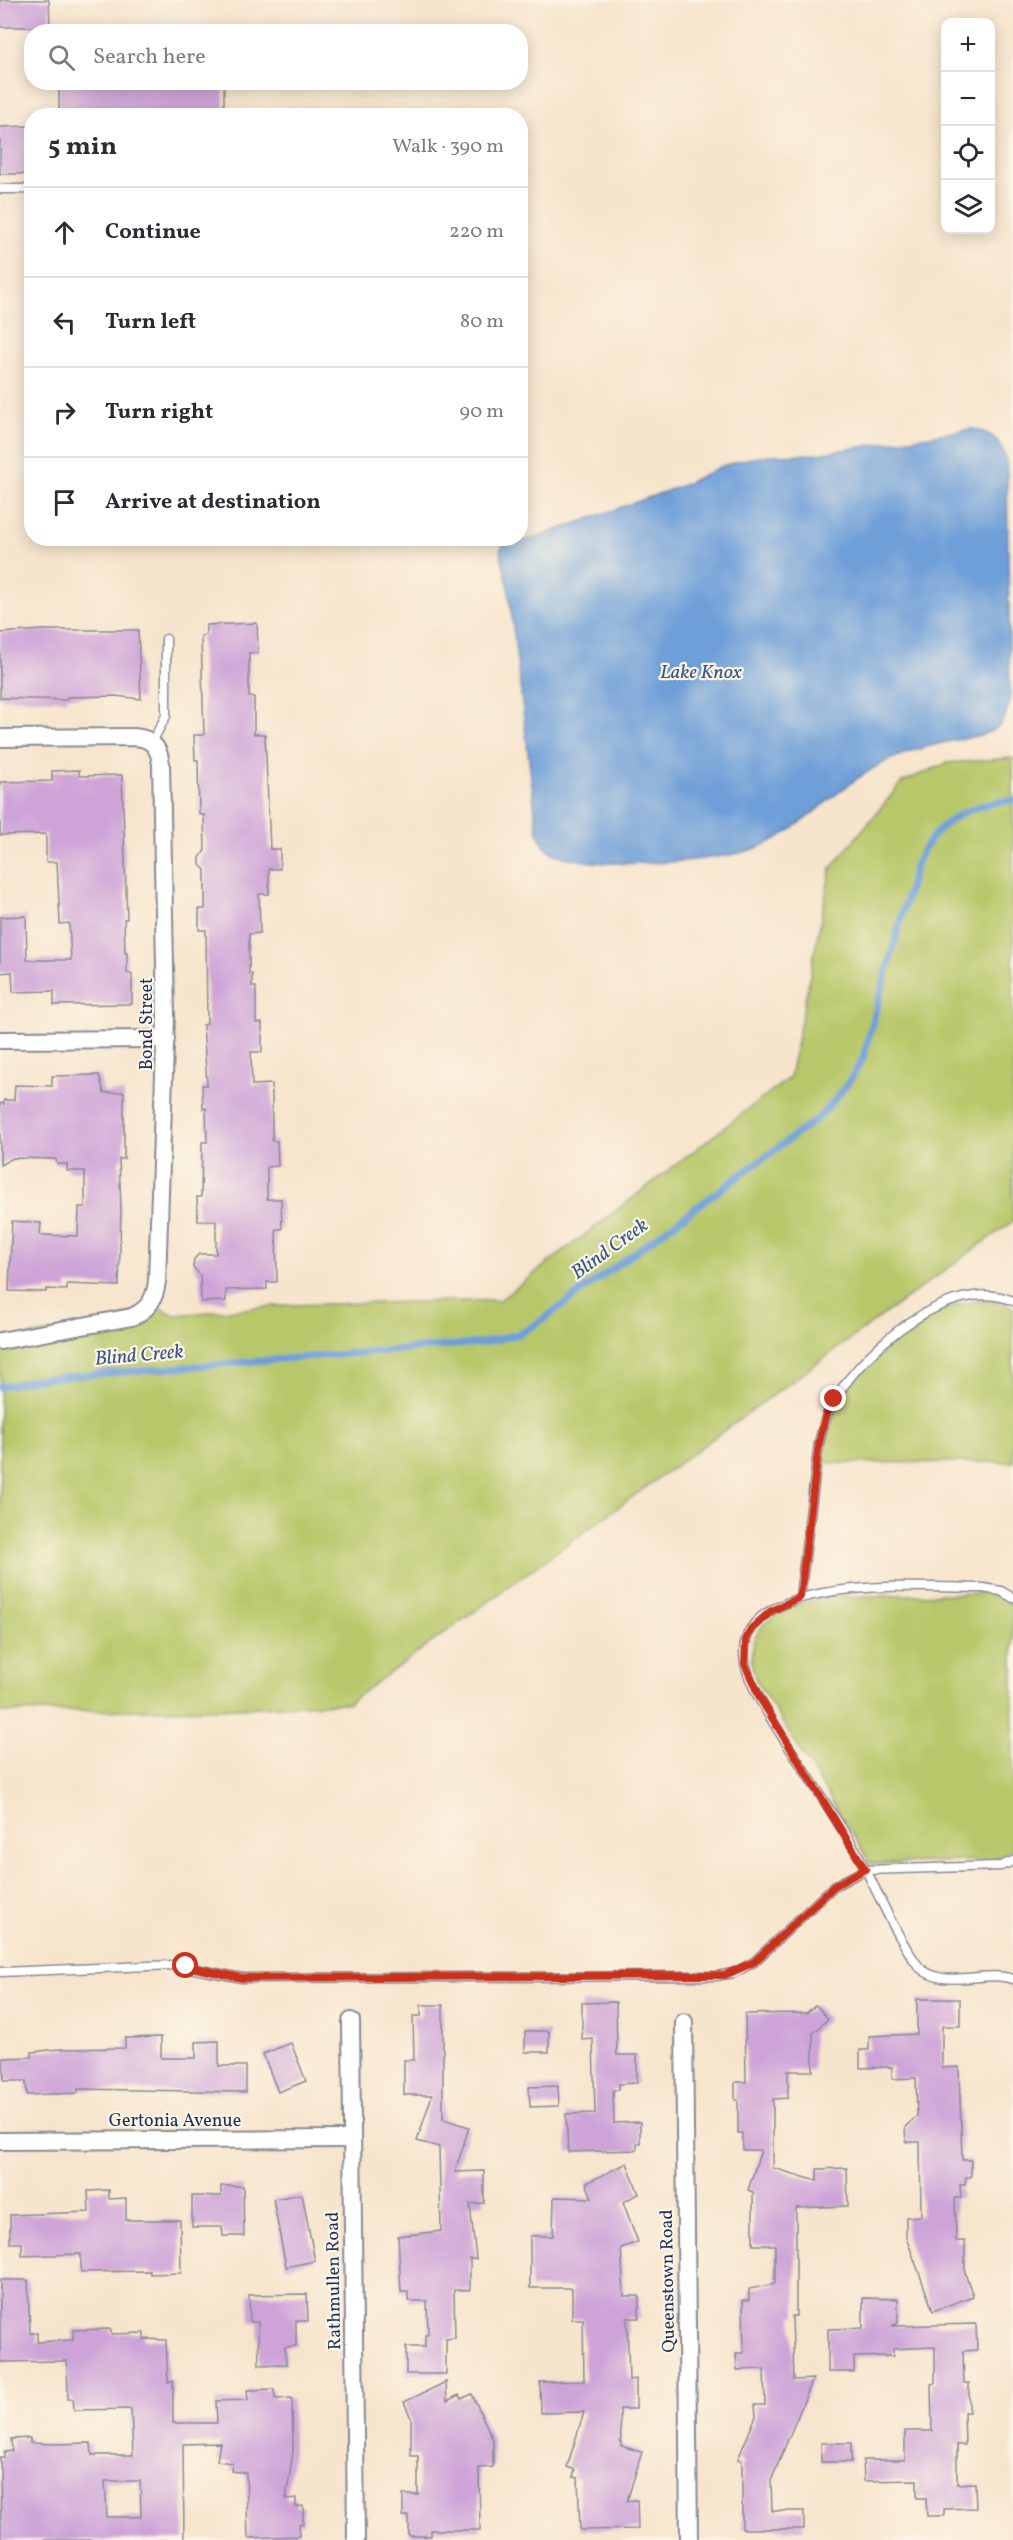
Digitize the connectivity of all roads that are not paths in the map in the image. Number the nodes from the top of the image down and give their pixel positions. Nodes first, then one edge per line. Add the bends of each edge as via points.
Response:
1 (0, 189) edge
2 (24, 189) edge
3 (166, 639) dead end
4 (0, 738) edge
5 (152, 742) junction
6 (166, 1039) junction
7 (0, 1040) edge
8 (1013, 1301) edge
9 (0, 1341) edge
10 (800, 1597) junction
11 (1013, 1598) edge
12 (1013, 1862) edge
13 (865, 1869) junction
14 (0, 1972) edge
15 (1013, 1979) edge
16 (351, 2021) dead end
17 (684, 2022) dead end
18 (351, 2139) junction
19 (0, 2141) edge
20 (356, 2540) edge
21 (689, 2540) edge

1 - 2 lane
3 - 5 lane via 166,716
4 - 5 street via 134,737
5 - 6 street, Bond Street via 161,764
6 - 7 street
6 - 9 street, Bond Street via 157,1281 151,1304 132,1317
8 - 10 lane via 972,1295 931,1309 884,1343 834,1399 819,1443
10 - 11 lane via 869,1588 983,1588
10 - 13 lane via 771,1611 751,1629 746,1640 745,1664 760,1698
12 - 13 lane via 993,1867
13 - 14 lane via 834,1886 754,1962 734,1973 716,1976 242,1978 174,1965
13 - 15 lane via 911,1955 924,1971 940,1978
16 - 18 street, Rathmullen Road
17 - 21 street, Queenstown Road
18 - 19 street, Gertonia Avenue
18 - 20 street, Rathmullen Road

